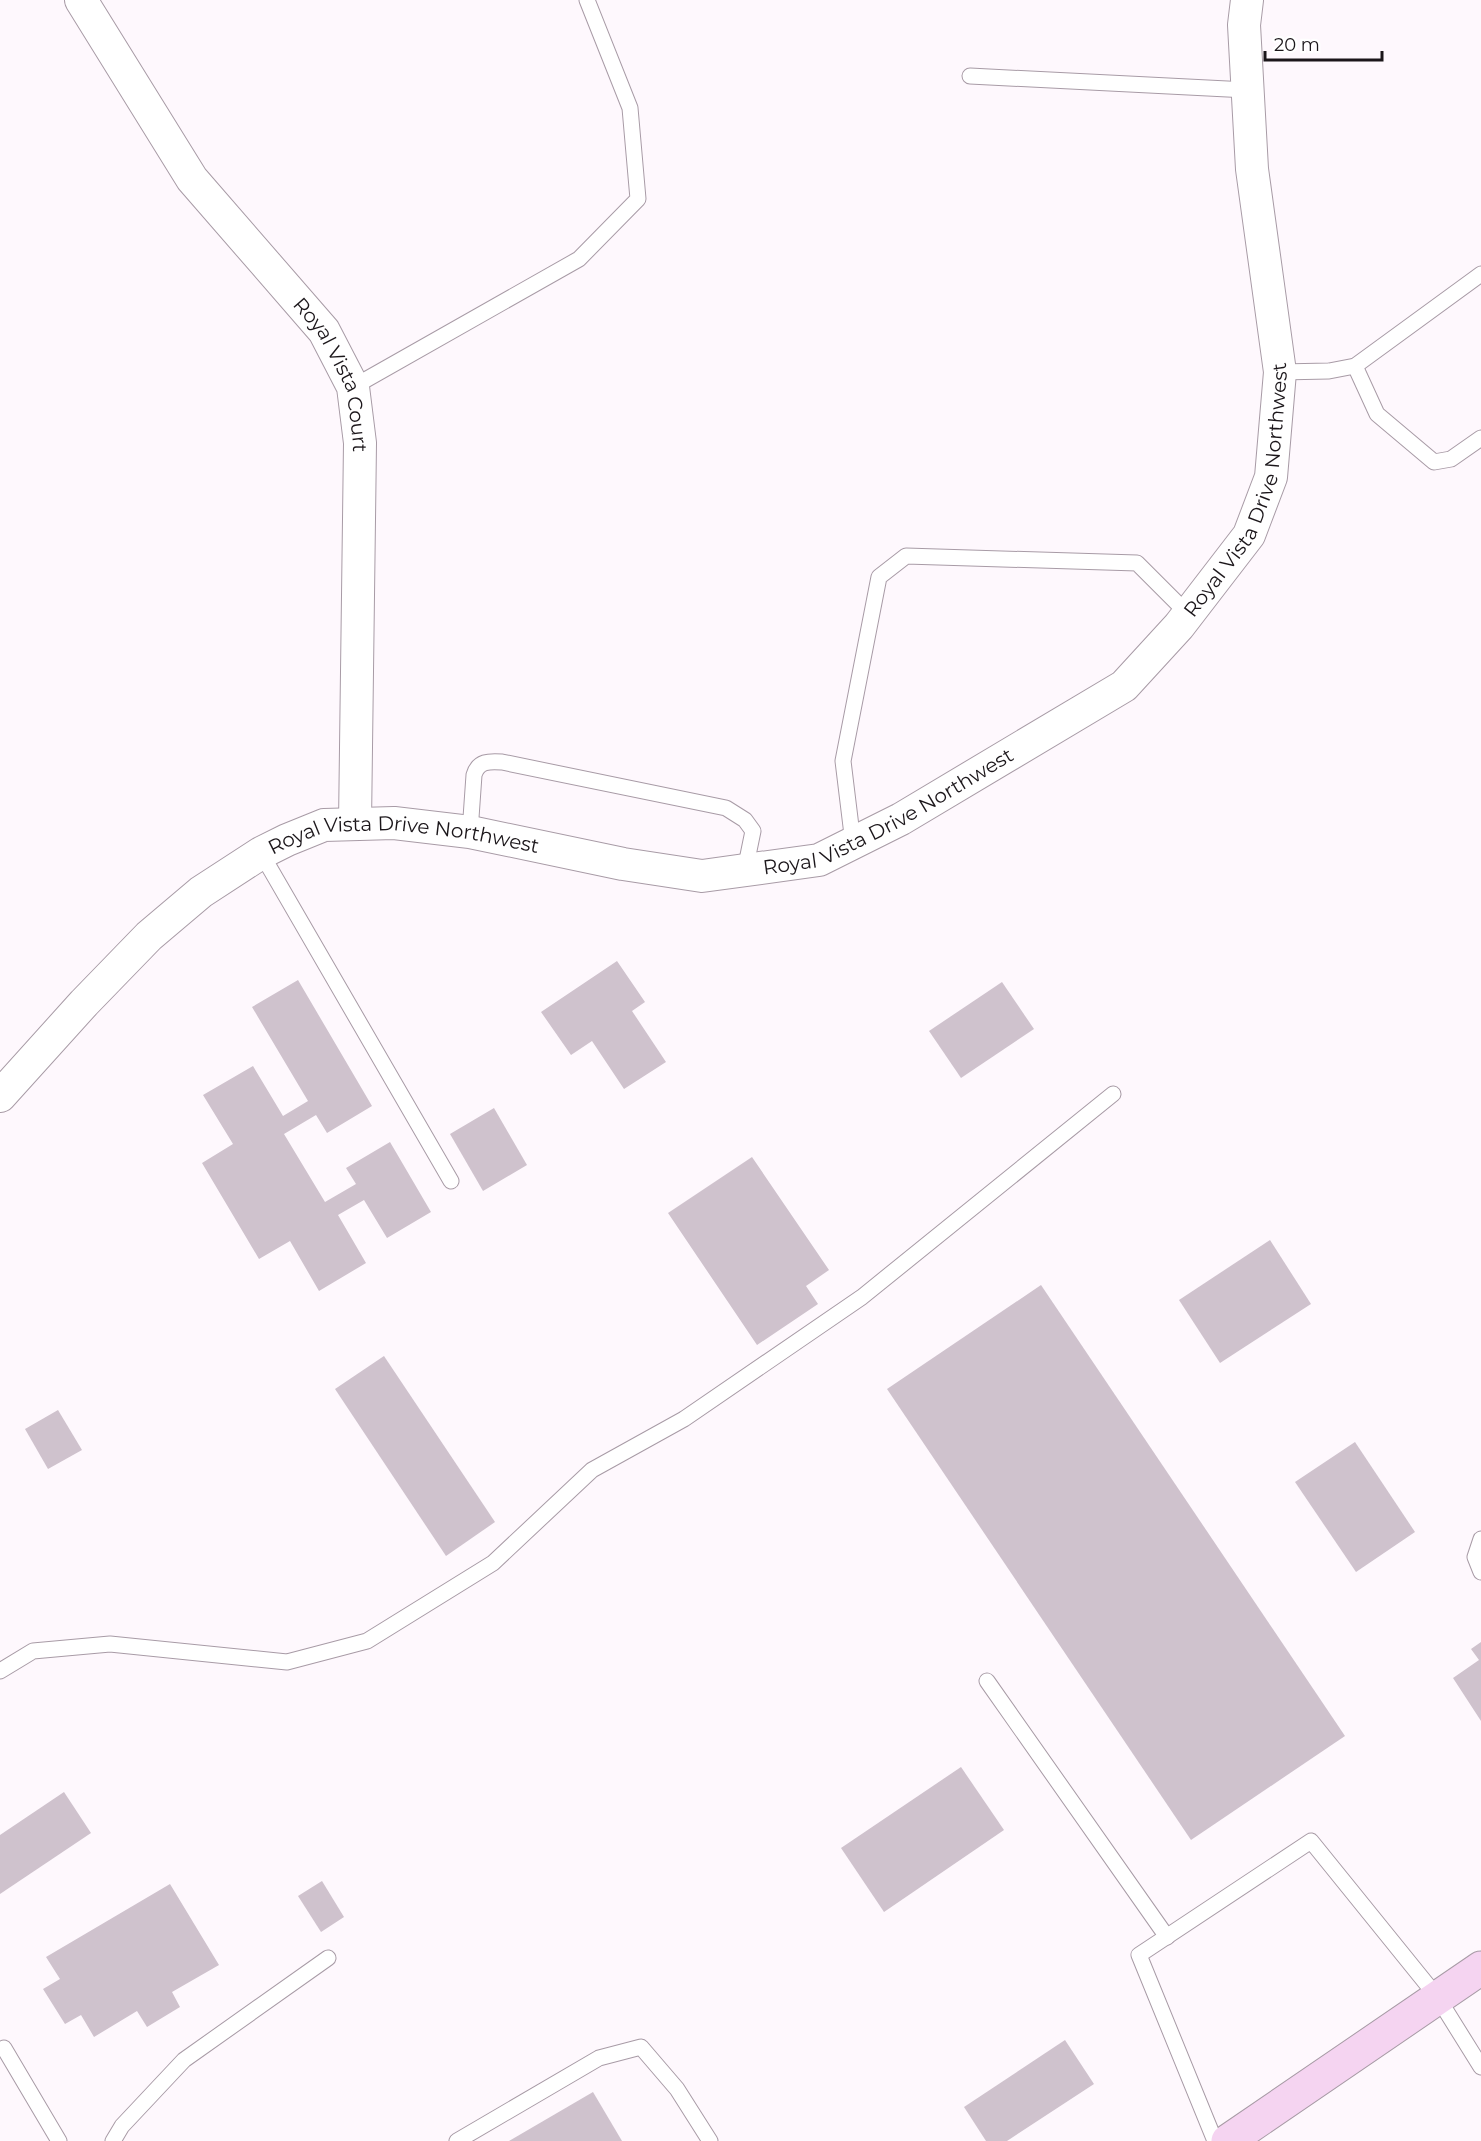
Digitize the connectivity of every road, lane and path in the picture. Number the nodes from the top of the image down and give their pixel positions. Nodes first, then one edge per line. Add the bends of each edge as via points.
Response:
1 (81, 0) edge
2 (587, 0) edge
3 (1247, 0) edge
4 (970, 75) dead end
5 (1247, 90) junction
6 (1481, 274) edge
7 (1355, 366) junction
8 (1280, 372) junction
9 (353, 387) junction
10 (1481, 438) edge
11 (1188, 614) junction
12 (356, 824) junction
13 (470, 831) junction
14 (853, 843) junction
15 (261, 853) junction
16 (745, 870) junction
17 (1113, 1094) dead end
18 (0, 1096) edge
19 (451, 1181) dead end
20 (1481, 1539) edge
21 (1481, 1572) edge
22 (0, 1671) edge
23 (987, 1681) dead end
24 (1167, 1937) junction
25 (328, 1958) dead end
26 (1481, 1968) edge
27 (1438, 1998) junction
28 (4, 2048) dead end
29 (1481, 2067) edge
30 (59, 2141) edge
31 (113, 2141) edge
32 (457, 2141) edge
33 (710, 2141) edge
34 (1215, 2141) edge
35 (1228, 2141) edge

1 - 9 street, Royal Vista Court via 192,179 324,331
2 - 9 lane via 630,108 638,199 579,260
3 - 5 street, Royal Vista Drive Northwest
4 - 5 lane
5 - 8 street, Royal Vista Drive Northwest via 1252,169
6 - 7 lane
7 - 8 lane
7 - 10 lane via 1377,414 1434,462 1451,459
8 - 11 street, Royal Vista Drive Northwest via 1271,477 1249,535
9 - 12 street, Royal Vista Court via 360,444
11 - 14 street, Royal Vista Drive Northwest via 1124,686 901,819
11 - 14 lane via 1137,563 906,556 879,577 843,761
12 - 13 street, Royal Vista Drive Northwest via 394,823
12 - 15 street, Royal Vista Drive Northwest via 324,825
13 - 16 street, Royal Vista Drive Northwest via 623,864 702,876
13 - 16 lane via 476,768 487,761 502,762 726,808 746,820 753,831
14 - 16 street, Royal Vista Drive Northwest via 819,860
15 - 18 street, Royal Vista Drive Northwest via 201,892 149,936
15 - 19 lane
17 - 22 lane via 862,1297 684,1419 592,1470 493,1563 367,1641 287,1662 110,1644 33,1651
20 - 21 lane via 1475,1557
23 - 24 lane
24 - 27 lane via 1311,1841
24 - 34 lane via 1139,1955
25 - 31 lane via 184,2060 122,2126
26 - 27 street
27 - 29 lane
27 - 35 street
28 - 30 lane
32 - 33 lane via 599,2058 641,2047 676,2089

